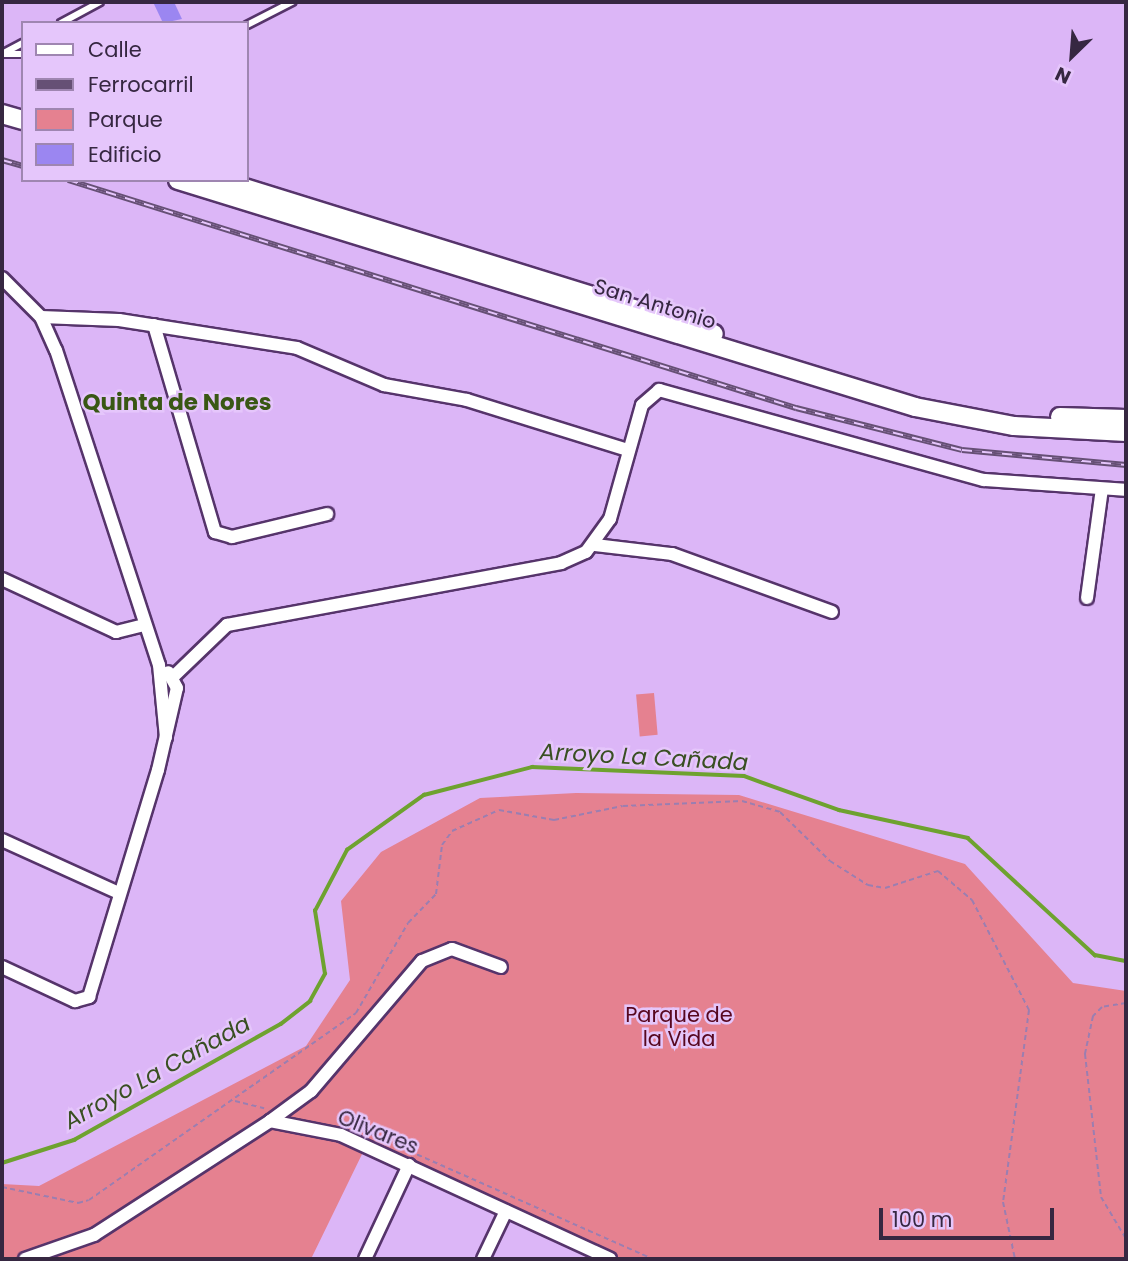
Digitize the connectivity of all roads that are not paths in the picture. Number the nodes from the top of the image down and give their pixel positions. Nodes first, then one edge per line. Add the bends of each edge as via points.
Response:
1 (100, 2) edge
2 (292, 2) edge
3 (65, 21) edge
4 (248, 24) edge
5 (21, 44) edge
6 (2, 54) edge
7 (21, 54) edge
8 (2, 114) edge
9 (21, 119) edge
10 (2, 126) edge
11 (21, 131) edge
12 (184, 182) edge
13 (225, 182) edge
14 (2, 278) edge
15 (41, 317) junction
16 (154, 325) junction
17 (1126, 419) edge
18 (1126, 432) edge
19 (628, 450) junction
20 (1102, 489) junction
21 (1126, 490) edge
22 (327, 514) dead end
23 (595, 545) junction
24 (2, 579) edge
25 (1087, 598) dead end
26 (832, 612) dead end
27 (144, 625) junction
28 (159, 665) junction
29 (174, 676) junction
30 (166, 738) junction
31 (2, 840) edge
32 (119, 893) junction
33 (2, 967) edge
34 (501, 967) dead end
35 (270, 1121) junction
36 (409, 1165) junction
37 (506, 1210) junction
38 (605, 1258) edge
39 (25, 1259) edge
40 (365, 1259) edge
41 (483, 1259) edge

1 - 3 lane
2 - 4 lane
5 - 6 lane
6 - 7 lane
8 - 9 main road
10 - 11 main road
12 - 18 main road, San Antonio via 915,407 1014,426
13 - 17 main road, San Antonio via 918,396 1004,413
14 - 15 street
15 - 16 street
15 - 27 street
16 - 19 street via 297,348 384,384 467,400
16 - 22 street via 215,532 232,537
19 - 20 street via 647,397 666,390 984,480
19 - 23 street via 610,519
20 - 21 street
20 - 25 street
23 - 26 street via 672,554
23 - 29 street via 561,563 228,625
24 - 27 street via 116,632
27 - 28 street
28 - 29 street
28 - 30 street
29 - 30 street
30 - 32 street
31 - 32 street
32 - 33 street via 89,997 75,1001
34 - 35 street via 452,949 422,961 311,1091
35 - 36 street, Olivares via 341,1135
35 - 39 street via 94,1235
36 - 37 street, Olivares
36 - 40 street
37 - 38 street, Olivares
37 - 41 street

